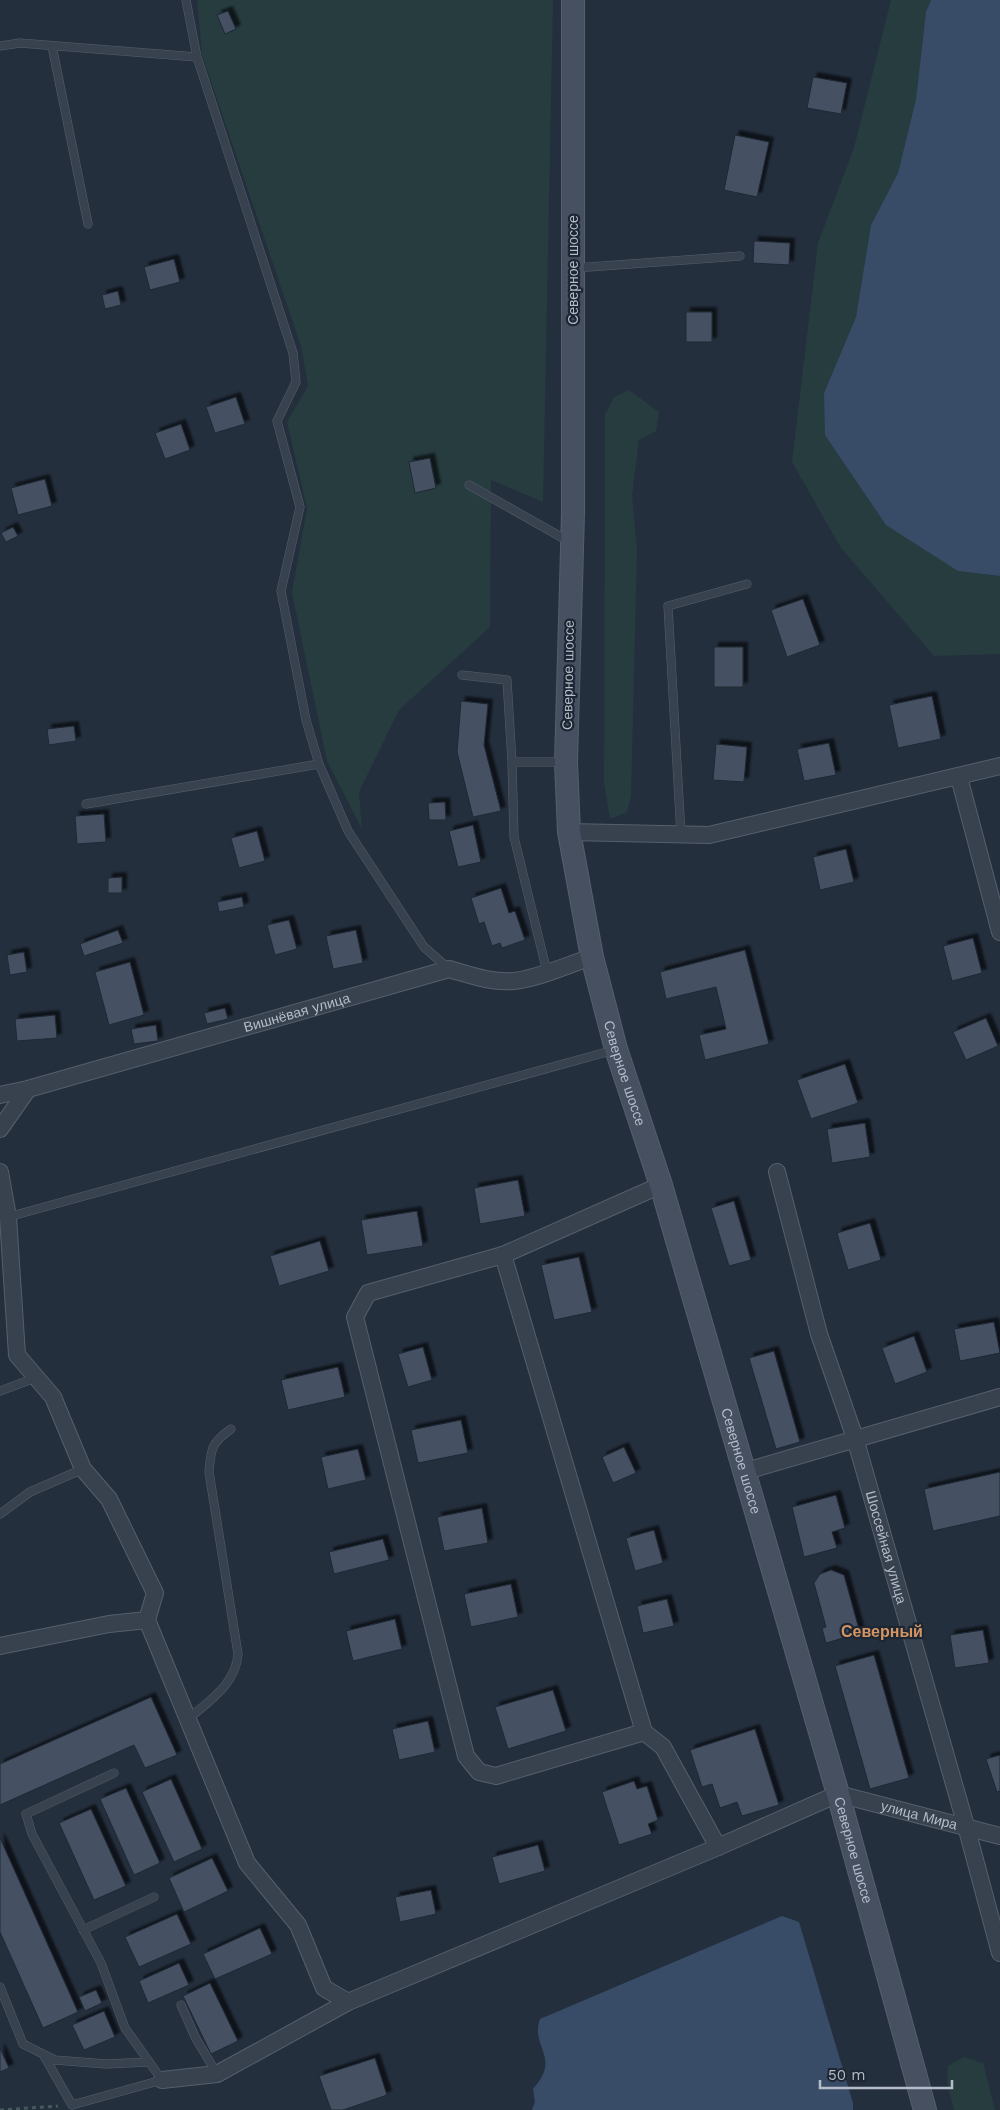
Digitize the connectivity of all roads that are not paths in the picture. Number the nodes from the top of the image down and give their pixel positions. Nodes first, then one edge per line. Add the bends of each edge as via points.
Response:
1 (186, 0) edge
2 (573, 0) edge
3 (0, 46) edge
4 (52, 46) junction
5 (197, 57) junction
6 (88, 224) dead end
7 (740, 256) dead end
8 (573, 268) junction
9 (469, 484) dead end
10 (572, 543) junction
11 (747, 584) dead end
12 (462, 675) dead end
13 (512, 762) junction
14 (566, 762) junction
15 (319, 764) junction
16 (1000, 766) edge
17 (959, 777) junction
18 (86, 804) dead end
19 (569, 832) junction
20 (680, 835) junction
21 (993, 880) edge
22 (1000, 932) edge
23 (592, 956) junction
24 (449, 968) junction
25 (547, 972) junction
26 (616, 1049) junction
27 (28, 1089) junction
28 (0, 1095) edge
29 (0, 1129) edge
30 (0, 1172) edge
31 (777, 1172) dead end
32 (661, 1184) junction
33 (8, 1217) junction
34 (5, 1246) edge
35 (503, 1255) junction
36 (35, 1378) junction
37 (0, 1391) edge
38 (1000, 1397) edge
39 (231, 1428) dead end
40 (855, 1438) junction
41 (83, 1469) junction
42 (743, 1472) junction
43 (0, 1514) edge
44 (148, 1620) junction
45 (0, 1646) edge
46 (188, 1719) junction
47 (644, 1732) junction
48 (114, 1773) dead end
49 (838, 1794) junction
50 (966, 1826) junction
51 (1000, 1836) edge
52 (718, 1847) junction
53 (154, 1898) dead end
54 (83, 1930) junction
55 (1000, 1953) edge
56 (0, 1986) edge
57 (348, 2002) junction
58 (181, 2005) dead end
59 (43, 2054) junction
60 (149, 2062) junction
61 (217, 2074) junction
62 (162, 2080) junction
63 (925, 2110) edge

1 - 5 lane
2 - 8 main road, Северное шоссе
3 - 4 lane via 20,43
4 - 5 lane
4 - 6 lane
5 - 15 lane via 293,353 296,382 277,421 300,506 281,591 306,720
7 - 8 lane
8 - 10 main road, Северное шоссе
9 - 10 lane
10 - 14 main road, Северное шоссе
11 - 20 lane via 668,606
12 - 13 lane via 507,680
13 - 14 lane
13 - 25 lane via 514,837
14 - 19 main road, Северное шоссе
15 - 18 lane
15 - 24 lane via 348,831 424,947
16 - 17 street
17 - 20 street via 710,835
17 - 21 street
19 - 20 street
19 - 23 main road, Северное шоссе
21 - 22 street
23 - 25 street
23 - 26 main road, Северное шоссе
24 - 25 street via 481,979 514,981
24 - 27 street, Вишнёвая улица
26 - 32 main road, Северное шоссе
26 - 33 lane
27 - 28 street, Вишнёвая улица
27 - 29 street
30 - 33 street
31 - 40 street, Шоссейная улица via 819,1334
32 - 35 street
32 - 42 main road, Северное шоссе
33 - 34 street
34 - 36 street via 17,1355
35 - 47 street
35 - 47 street via 368,1294 354,1317 466,1756 480,1772 496,1776
36 - 37 lane
36 - 41 street via 53,1397
38 - 40 street
39 - 46 lane via 218,1438 211,1450 209,1472 238,1654 237,1668 224,1688
40 - 42 street
40 - 50 street, Шоссейная улица
41 - 43 lane via 30,1492
41 - 44 street via 109,1499 155,1594
42 - 49 main road, Северное шоссе
44 - 45 street via 99,1626
44 - 46 street
46 - 57 street via 248,1863 298,1925 324,1988
47 - 52 street via 663,1747
48 - 54 lane via 26,1814 32,1834
49 - 50 street, улица Мира
49 - 52 street
49 - 63 main road, Северное шоссе
50 - 51 street, улица Мира
50 - 55 street, Шоссейная улица
52 - 57 street
53 - 54 lane
54 - 60 lane via 101,1963 125,2028
56 - 59 lane via 23,2044
57 - 61 street
58 - 61 lane
59 - 60 lane via 54,2060 106,2064
59 - 62 lane via 72,2105
60 - 62 lane
61 - 62 street

